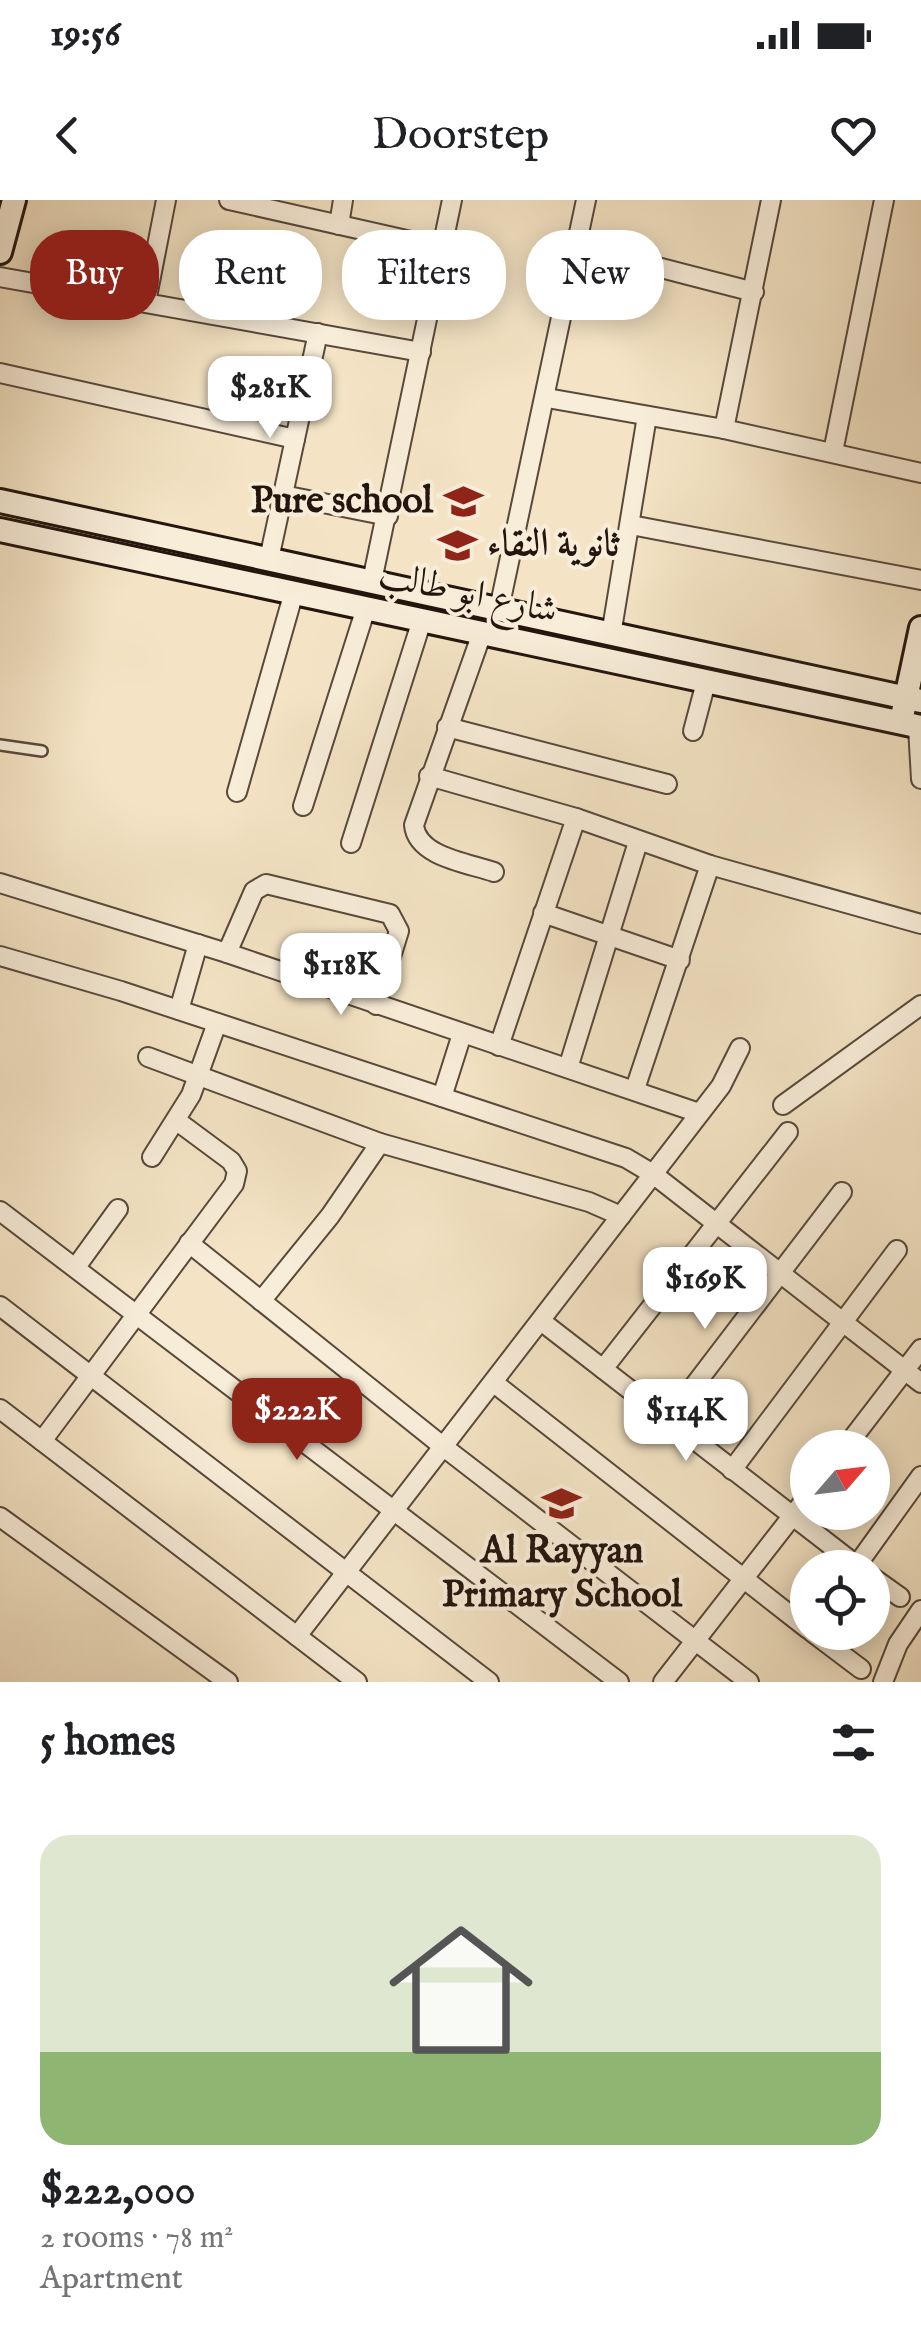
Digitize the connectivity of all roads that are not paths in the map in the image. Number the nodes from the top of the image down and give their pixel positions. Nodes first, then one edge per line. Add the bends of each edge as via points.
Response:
1 (14, 200) edge
2 (166, 200) edge
3 (229, 200) edge
4 (342, 200) edge
5 (452, 200) edge
6 (586, 200) edge
7 (771, 200) edge
8 (884, 200) edge
9 (339, 225) junction
10 (361, 230) edge
11 (446, 230) edge
12 (579, 230) edge
13 (159, 236) edge
14 (0, 252) edge
15 (664, 269) edge
16 (0, 278) edge
17 (30, 283) edge
18 (754, 292) junction
19 (159, 304) edge
20 (427, 320) edge
21 (562, 320) edge
22 (318, 333) junction
23 (421, 352) junction
24 (0, 373) edge
25 (547, 398) junction
26 (647, 416) junction
27 (724, 429) junction
28 (295, 440) junction
29 (833, 452) junction
30 (921, 473) edge
31 (283, 495) junction
32 (0, 501) edge
33 (36, 508) junction
34 (388, 516) junction
35 (631, 525) junction
36 (0, 530) edge
37 (33, 534) junction
38 (269, 559) junction
39 (921, 580) edge
40 (372, 582) junction
41 (294, 592) junction
42 (366, 608) junction
43 (500, 609) junction
44 (422, 620) junction
45 (921, 628) edge
46 (612, 629) dead end
47 (482, 633) junction
48 (768, 668) junction
49 (706, 682) junction
50 (764, 694) junction
51 (914, 700) edge
52 (446, 727) junction
53 (693, 731) dead end
54 (916, 735) edge
55 (0, 745) edge
56 (42, 751) dead end
57 (428, 776) junction
58 (921, 779) edge
59 (667, 784) dead end
60 (237, 792) dead end
61 (302, 806) dead end
62 (576, 818) junction
63 (638, 842) junction
64 (350, 843) dead end
65 (710, 865) junction
66 (494, 872) dead end
67 (0, 883) edge
68 (543, 913) junction
69 (921, 924) edge
70 (609, 936) junction
71 (198, 944) junction
72 (228, 954) junction
73 (0, 956) edge
74 (680, 960) junction
75 (376, 1005) junction
76 (921, 1005) edge
77 (180, 1010) junction
78 (217, 1023) junction
79 (462, 1034) junction
80 (499, 1046) junction
81 (740, 1048) dead end
82 (148, 1058) dead end
83 (568, 1068) junction
84 (198, 1077) junction
85 (635, 1089) junction
86 (442, 1097) junction
87 (783, 1105) dead end
88 (699, 1114) junction
89 (177, 1121) junction
90 (788, 1132) dead end
91 (380, 1143) junction
92 (152, 1158) dead end
93 (653, 1174) junction
94 (842, 1192) dead end
95 (118, 1209) dead end
96 (0, 1211) edge
97 (621, 1216) junction
98 (716, 1223) junction
99 (189, 1243) junction
100 (897, 1250) dead end
101 (76, 1267) junction
102 (779, 1272) junction
103 (261, 1301) junction
104 (0, 1306) edge
105 (136, 1312) junction
106 (841, 1320) junction
107 (541, 1321) junction
108 (921, 1349) edge
109 (603, 1369) junction
110 (905, 1370) junction
111 (90, 1374) junction
112 (494, 1383) junction
113 (921, 1383) edge
114 (0, 1409) edge
115 (668, 1420) junction
116 (859, 1430) edge
117 (42, 1441) junction
118 (444, 1448) junction
119 (732, 1470) junction
120 (921, 1476) edge
121 (398, 1509) junction
122 (790, 1514) edge
123 (0, 1517) edge
124 (790, 1519) edge
125 (810, 1530) edge
126 (837, 1550) edge
127 (869, 1550) edge
128 (348, 1574) junction
129 (742, 1581) junction
130 (890, 1590) edge
131 (900, 1597) dead end
132 (921, 1610) edge
133 (790, 1616) edge
134 (297, 1636) junction
135 (696, 1640) junction
136 (836, 1650) edge
137 (861, 1669) dead end
138 (228, 1682) edge
139 (357, 1682) edge
140 (488, 1682) edge
141 (620, 1682) edge
142 (663, 1682) edge
143 (750, 1682) edge
144 (884, 1682) edge

1 - 14 street
2 - 13 street
3 - 9 street
4 - 9 street
5 - 11 street
6 - 12 street
7 - 18 street
8 - 29 street
9 - 10 street
15 - 18 street
16 - 17 street
18 - 27 street
19 - 22 street
20 - 23 street
21 - 25 street
22 - 23 street
22 - 28 street
23 - 34 street
24 - 28 street
25 - 26 street
25 - 43 street
26 - 27 street
26 - 35 street
27 - 29 street
28 - 31 street
29 - 30 street
31 - 34 street
31 - 38 street
32 - 33 street, شارع ابو طالب
33 - 37 street
33 - 38 street, شارع ابو طالب
34 - 40 street
35 - 39 street
35 - 46 street
36 - 37 street, شارع ابو طالب
37 - 41 street, شارع ابو طالب
38 - 40 street, شارع ابو طالب
40 - 43 street, شارع ابو طالب
41 - 42 street, شارع ابو طالب
41 - 60 street
42 - 44 street, شارع ابو طالب
42 - 61 street
43 - 48 street, شارع ابو طالب
44 - 47 street, شارع ابو طالب
44 - 64 street
45 - 51 street
47 - 49 street, شارع ابو طالب
47 - 52 street
48 - 50 street
48 - 51 street, شارع ابو طالب
49 - 50 street, شارع ابو طالب
49 - 53 street
50 - 54 street, شارع ابو طالب
51 - 54 street
52 - 57 street
52 - 59 street
54 - 58 street
55 - 56 lane
57 - 62 street
57 - 66 street via 415,836 424,847
62 - 63 street
62 - 68 street
63 - 65 street
63 - 70 street
65 - 69 street
65 - 74 street
67 - 71 street
68 - 70 street
68 - 80 street
70 - 74 street
70 - 83 street
71 - 72 street
71 - 77 street
72 - 75 street
72 - 75 street via 260,885 390,914 399,931
73 - 77 street
74 - 85 street
75 - 79 street
76 - 87 street
77 - 78 street
78 - 84 street
78 - 86 street
79 - 80 street
79 - 86 street
80 - 83 street
81 - 88 street
82 - 84 street
83 - 85 street
84 - 89 street
84 - 91 street
85 - 88 street
86 - 93 street via 626,1158
88 - 93 street
89 - 92 street
89 - 99 street via 237,1171
90 - 98 street
91 - 97 street
91 - 103 street
93 - 97 street
93 - 98 street
94 - 102 street
95 - 101 street
96 - 101 street
97 - 107 street
98 - 102 street
98 - 109 street
99 - 103 street
99 - 105 street
100 - 106 street
101 - 105 street
102 - 106 street
102 - 115 street
103 - 118 street
104 - 111 street
105 - 111 street
105 - 121 street
106 - 110 street
106 - 119 street
107 - 109 street
107 - 112 street
108 - 110 street
109 - 115 street
110 - 113 street
110 - 116 street
111 - 117 street
111 - 128 street
112 - 118 street
112 - 129 street
114 - 117 street
115 - 119 street
117 - 134 street
118 - 121 street
118 - 135 street
119 - 122 street
120 - 127 street
121 - 128 street
121 - 141 street
123 - 138 street
124 - 129 street
125 - 126 street
128 - 134 street
128 - 140 street
129 - 133 street
129 - 135 street
130 - 131 street
132 - 144 street
134 - 139 street
135 - 142 street
135 - 143 street
136 - 137 street

